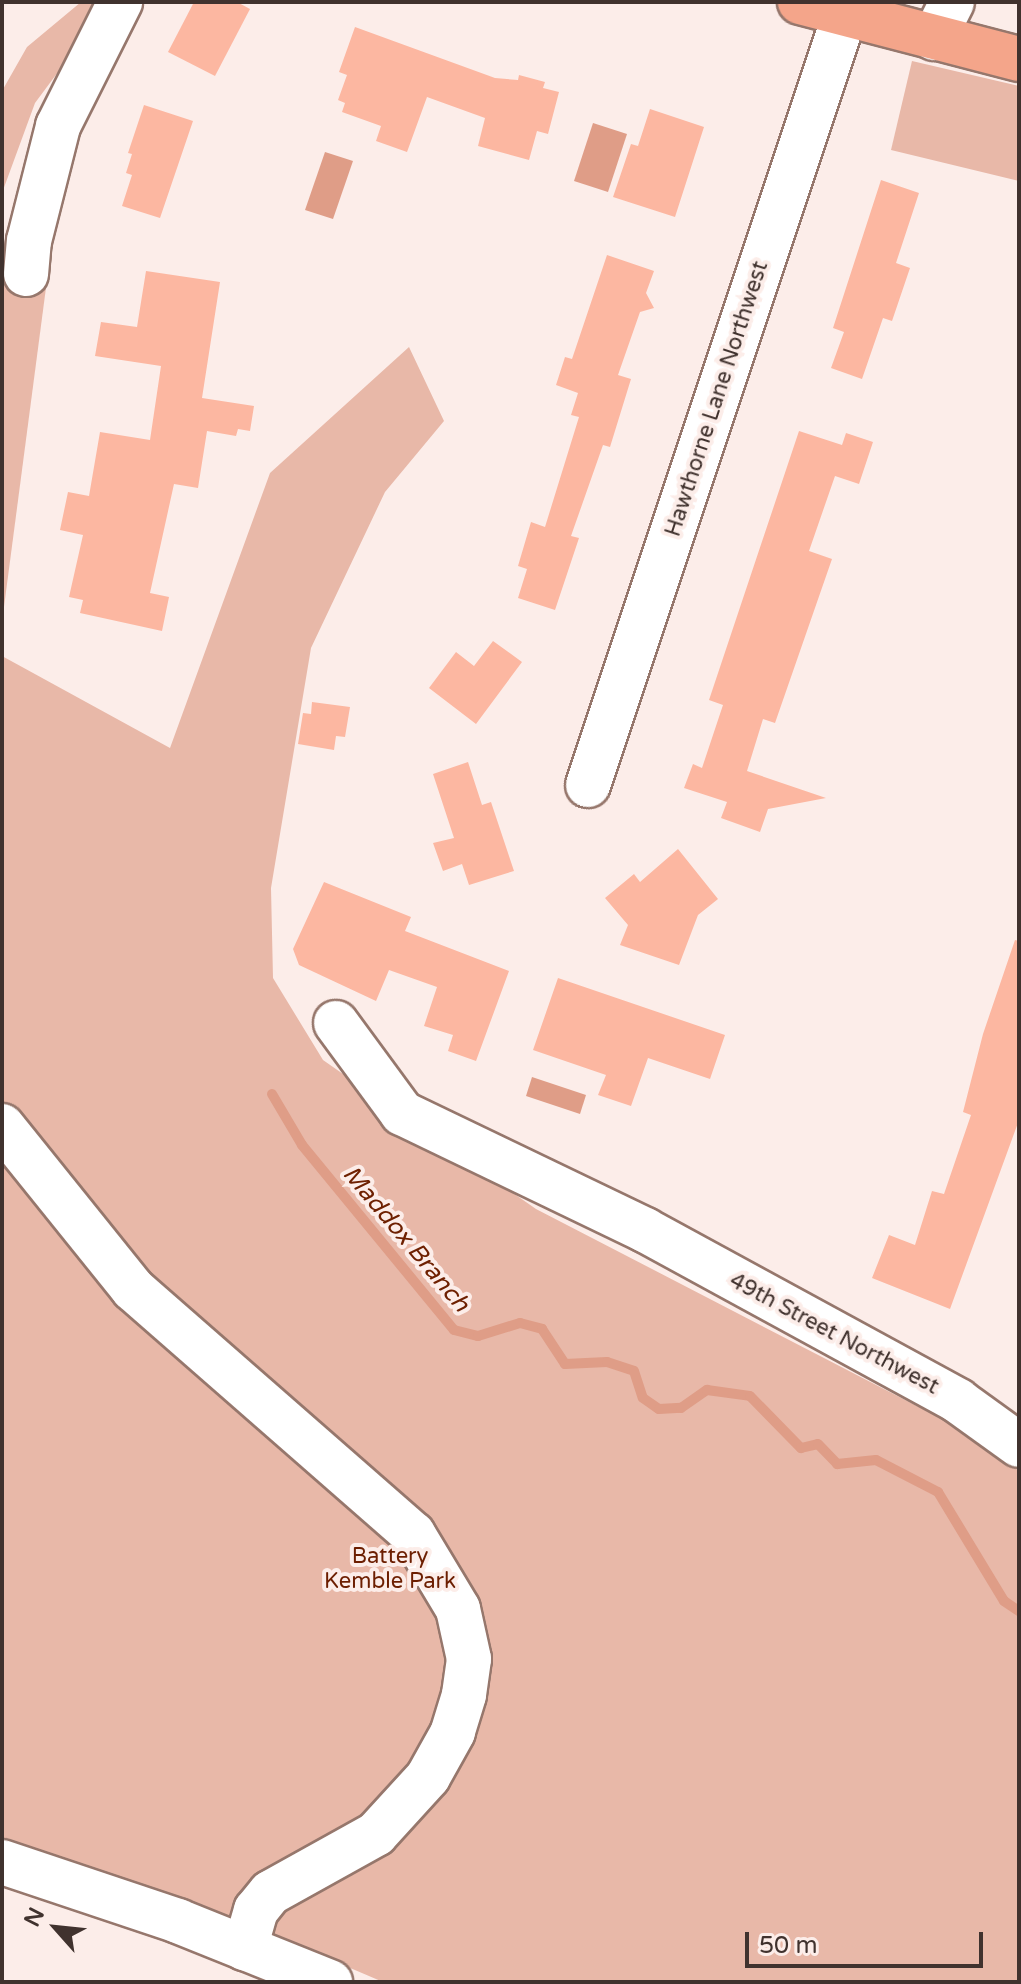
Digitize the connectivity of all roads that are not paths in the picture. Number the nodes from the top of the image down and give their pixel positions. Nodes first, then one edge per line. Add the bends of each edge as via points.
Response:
1 (120, 2) edge
2 (800, 2) edge
3 (845, 14) junction
4 (943, 20) edge
5 (1019, 59) edge
6 (26, 274) dead end
7 (588, 785) dead end
8 (336, 1023) dead end
9 (2, 1126) edge
10 (1014, 1427) edge
11 (2, 1862) edge
12 (245, 1948) junction
13 (330, 1982) edge

1 - 6 street via 58,126 29,241
2 - 3 main road
3 - 4 main road
3 - 7 street, Hawthorne Lane Northwest
4 - 5 main road
8 - 10 street, 49th Street Northwest via 402,1113 645,1230
9 - 12 street via 133,1289 413,1534 458,1609 469,1659 464,1695 453,1732 428,1777 376,1834 270,1893 256,1910
11 - 12 street
12 - 13 street

